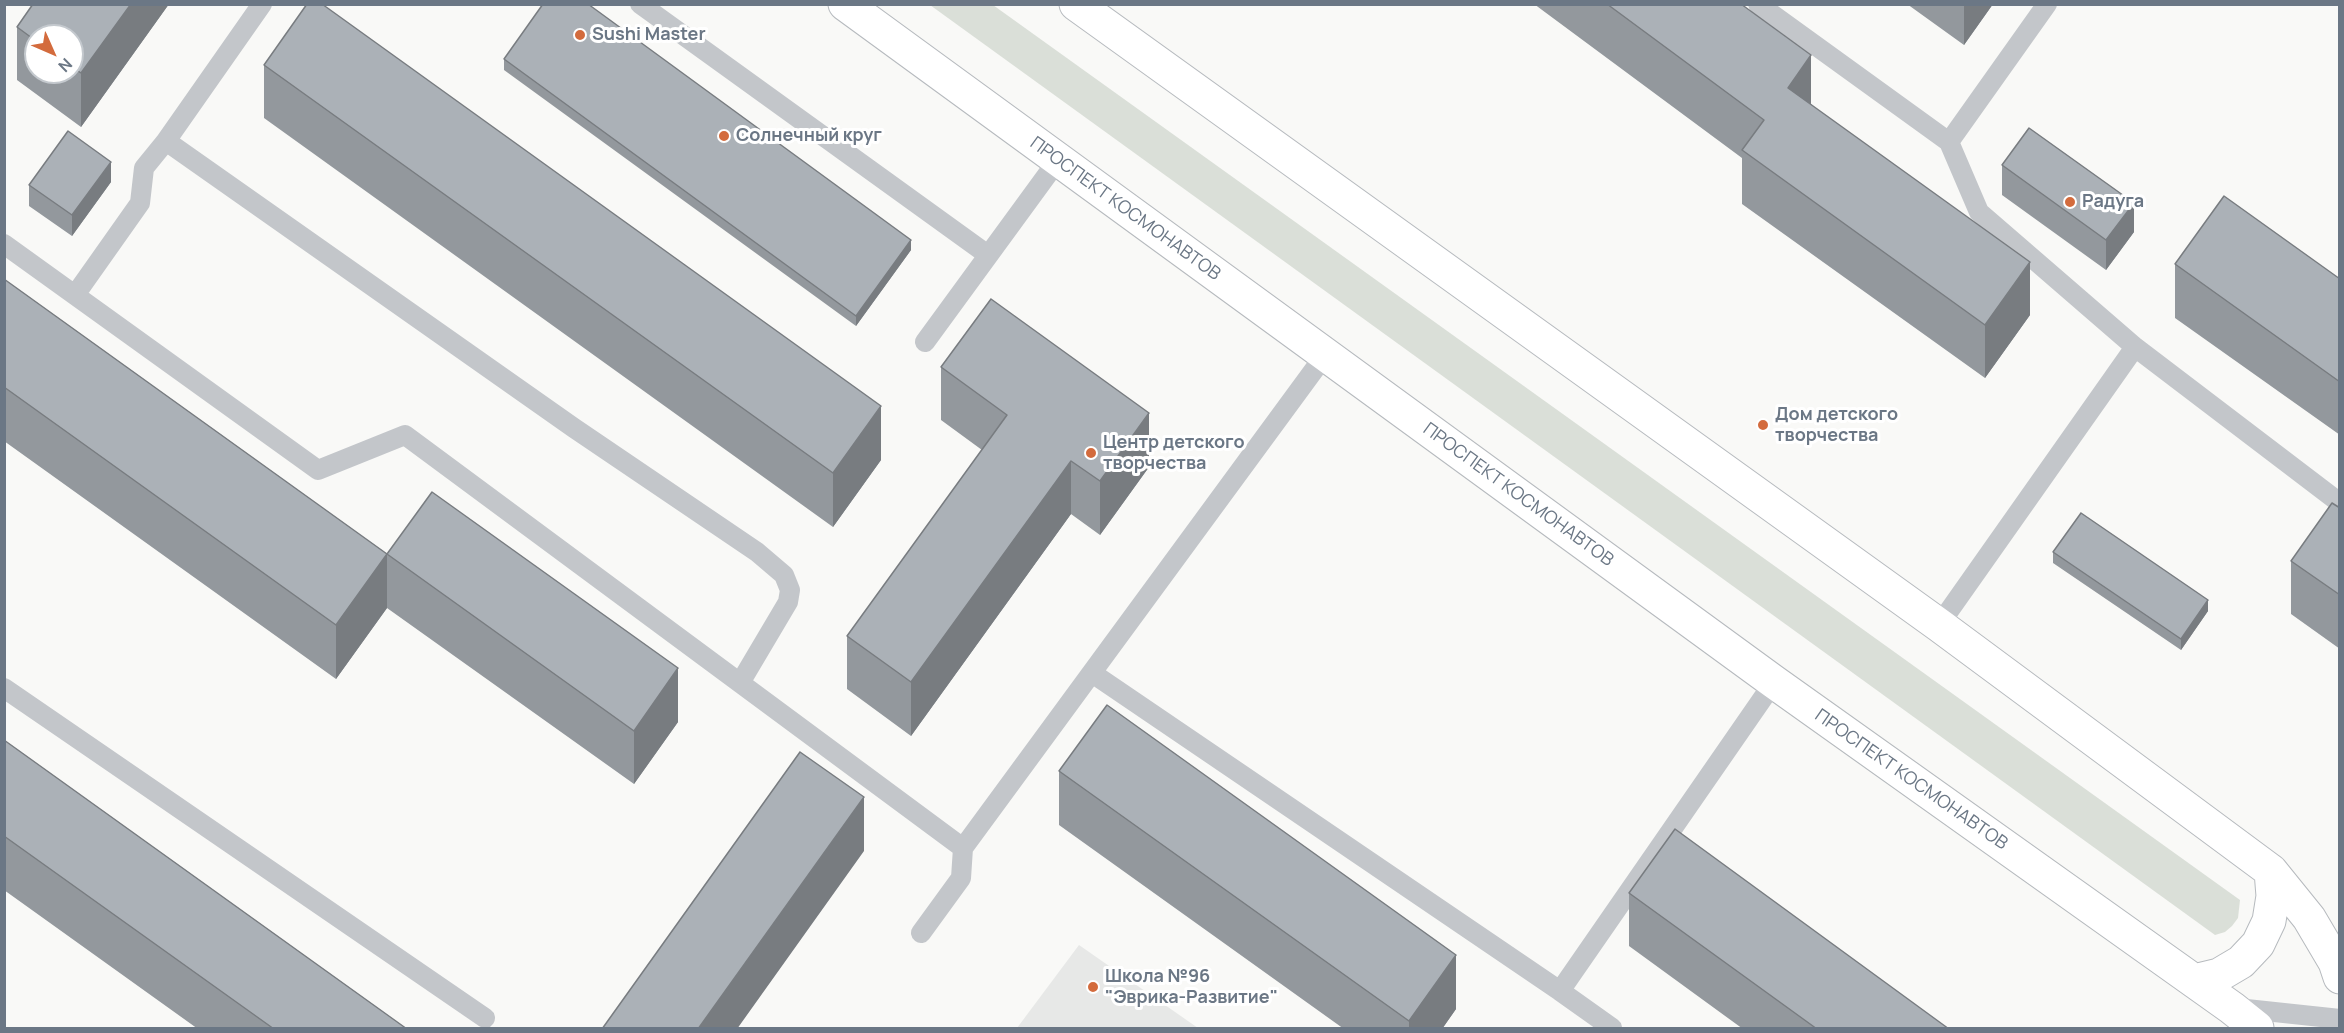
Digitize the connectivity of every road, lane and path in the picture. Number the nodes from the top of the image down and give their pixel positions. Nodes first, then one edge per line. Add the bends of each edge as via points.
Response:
1 (262, 4) edge
2 (640, 4) edge
3 (845, 4) edge
4 (1076, 4) edge
5 (1758, 4) edge
6 (2047, 4) edge
7 (166, 141) junction
8 (1949, 142) junction
9 (1058, 160) junction
10 (4, 244) edge
11 (988, 255) junction
12 (75, 295) junction
13 (925, 342) dead end
14 (2135, 347) junction
15 (1325, 356) junction
16 (2340, 502) edge
17 (1939, 625) junction
18 (1092, 673) junction
19 (1774, 682) junction
20 (740, 683) junction
21 (4, 688) edge
22 (963, 848) junction
23 (2271, 871) junction
24 (921, 933) dead end
25 (2340, 977) edge
26 (2194, 981) junction
27 (1560, 991) junction
28 (2232, 1008) junction
29 (485, 1018) dead end
30 (2340, 1019) edge
31 (1612, 1029) edge
32 (2257, 1029) edge

1 - 7 lane
2 - 11 lane
3 - 9 main road, ПРОСПЕКТ КОСМОНАВТОВ
4 - 17 main road
5 - 8 lane
6 - 8 lane
7 - 12 lane via 144,168 140,203
7 - 20 lane via 757,552 784,575 790,590 788,602
8 - 14 lane via 1979,212
9 - 11 lane
9 - 15 main road, ПРОСПЕКТ КОСМОНАВТОВ
10 - 12 lane
11 - 13 lane
12 - 20 lane via 318,470 405,435
14 - 16 lane
14 - 17 lane
15 - 18 lane
15 - 19 main road, ПРОСПЕКТ КОСМОНАВТОВ
17 - 23 main road
18 - 22 lane
18 - 27 lane
19 - 26 main road, ПРОСПЕКТ КОСМОНАВТОВ
19 - 27 lane
20 - 22 lane
21 - 29 lane
22 - 24 lane via 962,878
23 - 25 main road via 2309,918
23 - 26 main road via 2269,921 2258,944 2241,962 2219,975
26 - 28 main road, ПРОСПЕКТ КОСМОНАВТОВ
27 - 31 lane
28 - 30 lane
28 - 32 main road, ПРОСПЕКТ КОСМОНАВТОВ

